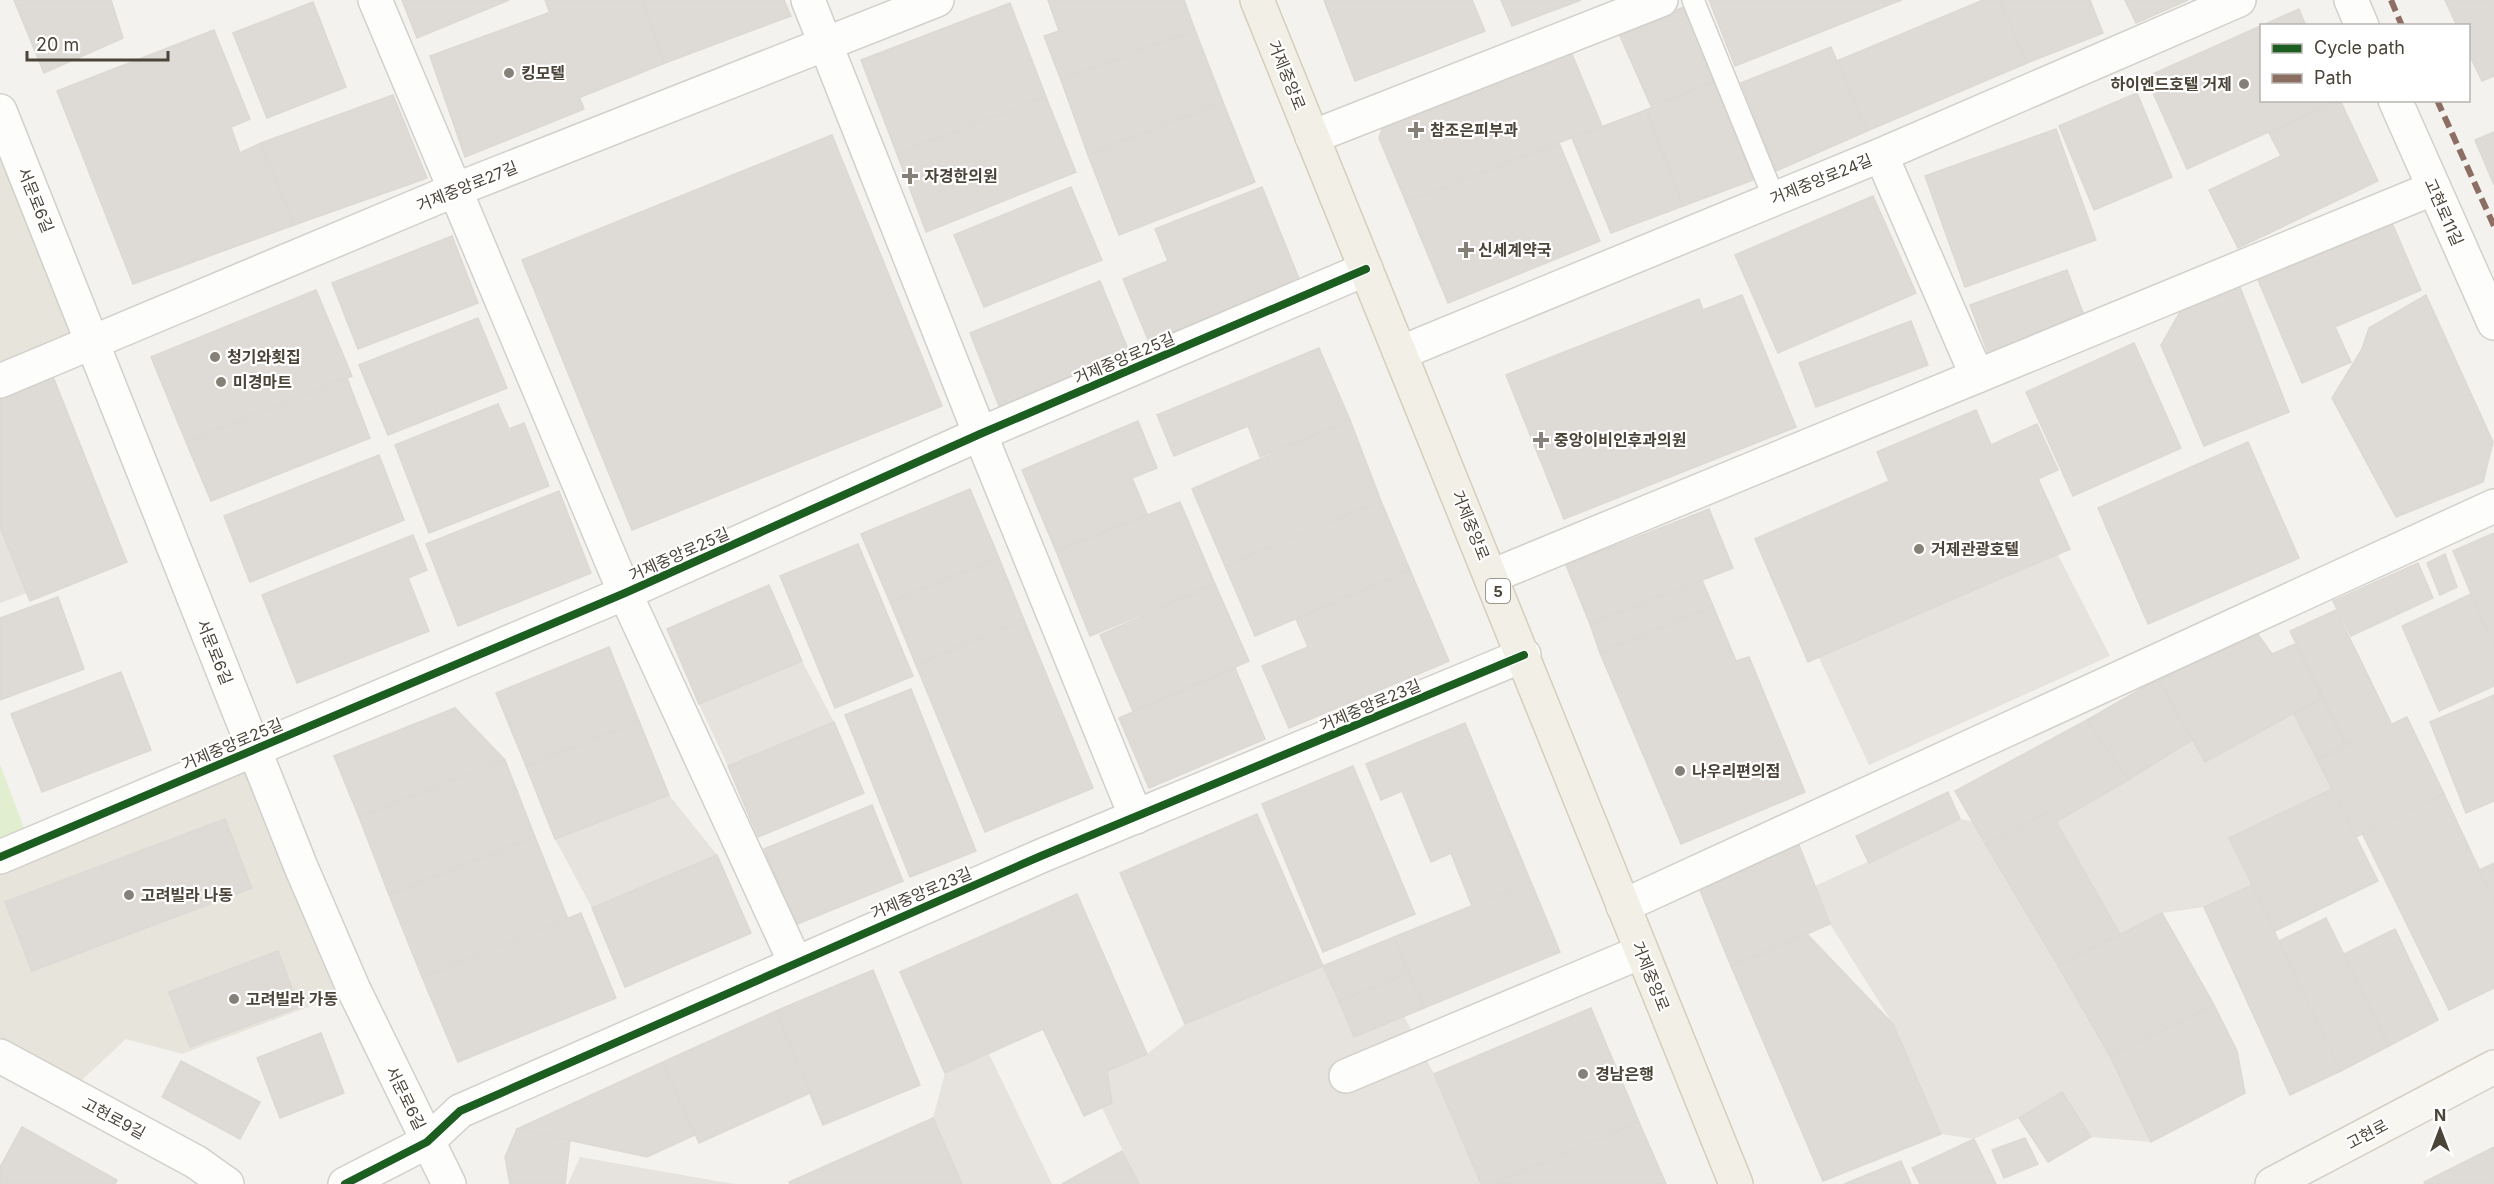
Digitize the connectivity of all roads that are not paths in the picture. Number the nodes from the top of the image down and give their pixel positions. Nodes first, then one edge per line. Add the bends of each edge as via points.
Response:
1 (375, 0) edge
2 (808, 0) edge
3 (937, 0) edge
4 (1257, 0) edge
5 (1661, 0) edge
6 (1693, 0) edge
7 (2239, 0) edge
8 (2351, 0) edge
9 (2361, 24) edge
10 (826, 45) junction
11 (2396, 102) edge
12 (4, 131) edge
13 (1312, 137) junction
14 (1881, 154) junction
15 (2434, 188) junction
16 (454, 190) junction
17 (1774, 198) junction
18 (1366, 269) junction
19 (2494, 323) edge
20 (92, 343) junction
21 (1400, 353) junction
22 (1977, 376) junction
23 (0, 381) edge
24 (980, 434) junction
25 (2494, 506) edge
26 (1492, 576) junction
27 (626, 593) junction
28 (1524, 655) junction
29 (254, 750) junction
30 (1136, 817) junction
31 (0, 857) edge
32 (1623, 906) junction
33 (1641, 951) junction
34 (795, 962) junction
35 (0, 1056) edge
36 (2492, 1074) edge
37 (1346, 1076) dead end
38 (427, 1142) junction
39 (226, 1184) edge
40 (345, 1184) edge
41 (449, 1184) edge
42 (1736, 1184) edge
43 (2272, 1184) edge

1 - 16 street
2 - 10 street
3 - 10 street, 거제중앙로27길
4 - 13 main road, 거제중앙로 / 5
5 - 13 street
6 - 17 lane
7 - 14 street, 거제중앙로24길
8 - 9 street
10 - 16 street, 거제중앙로27길
10 - 24 street
11 - 15 street, 고현로11길
12 - 20 street, 서문로6길
13 - 18 main road, 거제중앙로 / 5
14 - 17 street, 거제중앙로24길
14 - 22 street
15 - 19 street, 고현로11길
15 - 22 street
16 - 20 street, 거제중앙로27길
16 - 27 street
17 - 21 street, 거제중앙로24길
18 - 21 main road, 거제중앙로 / 5
18 - 24 street, 거제중앙로25길
20 - 23 street, 거제중앙로27길
20 - 29 street, 서문로6길
21 - 26 main road, 거제중앙로 / 5
22 - 26 street
24 - 27 street, 거제중앙로25길
24 - 30 street
25 - 32 street
26 - 28 main road, 거제중앙로 / 5
27 - 29 street, 거제중앙로25길
27 - 34 street
28 - 30 street, 거제중앙로23길
28 - 32 main road, 거제중앙로 / 5
29 - 31 street, 거제중앙로25길
29 - 38 street, 서문로6길 via 350,980
30 - 34 street, 거제중앙로23길
32 - 33 main road, 거제중앙로 / 5
33 - 37 street
33 - 42 main road, 거제중앙로 / 5
34 - 38 street, 거제중앙로23길 via 460,1111
35 - 39 street, 고현로9길 via 196,1162
36 - 43 street, 고현로
38 - 40 street, 거제중앙로23길
38 - 41 street, 서문로6길

